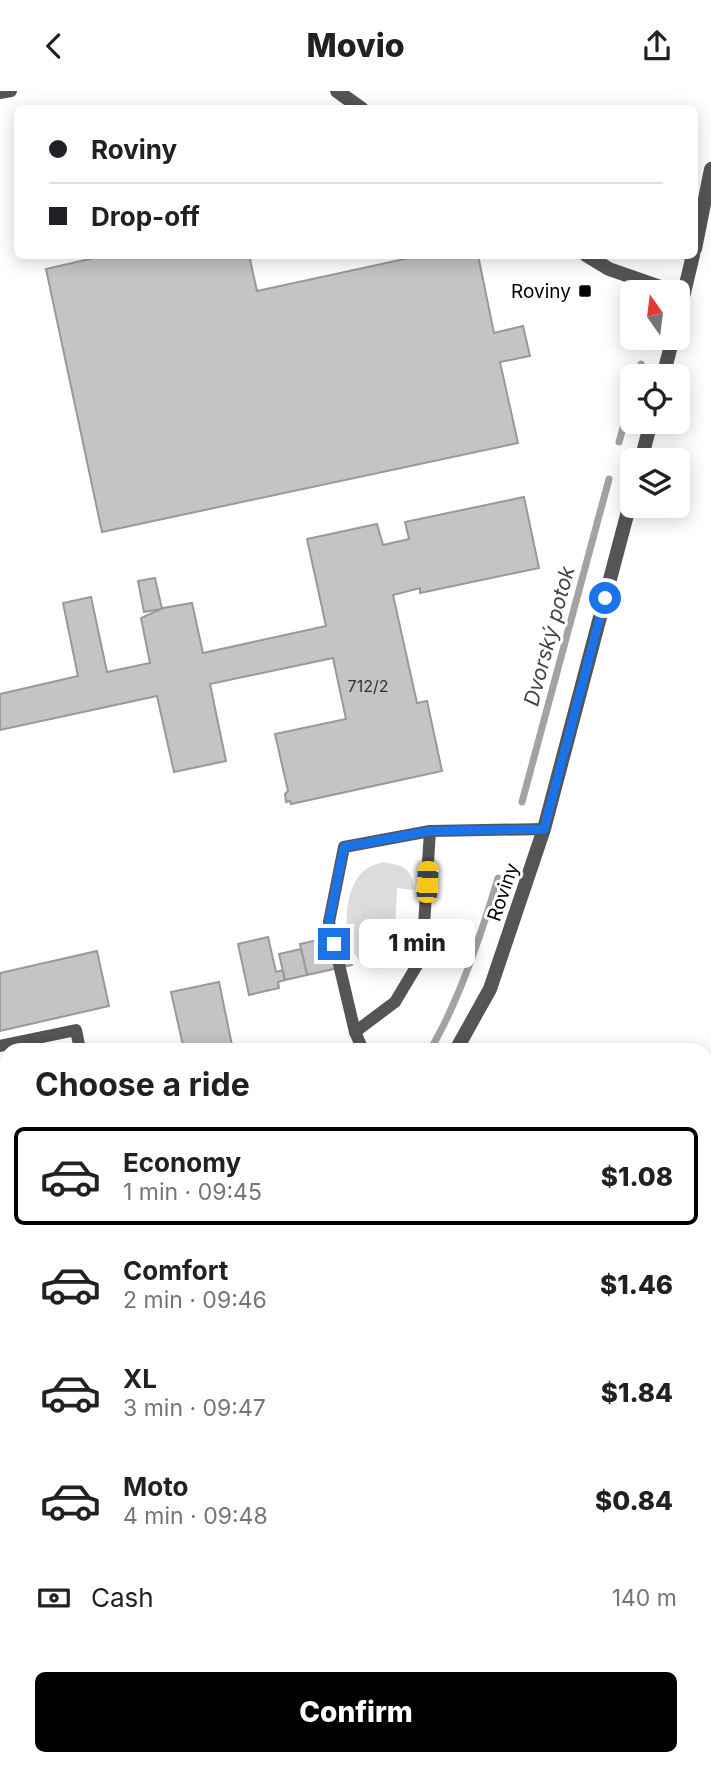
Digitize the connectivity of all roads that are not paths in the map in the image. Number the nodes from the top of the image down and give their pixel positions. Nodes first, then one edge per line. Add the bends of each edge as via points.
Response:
1 (11, 91) edge
2 (337, 91) edge
3 (0, 93) edge
4 (356, 105) edge
5 (711, 169) edge
6 (698, 234) edge
7 (593, 259) edge
8 (692, 259) edge
9 (641, 280) edge
10 (684, 280) edge
11 (626, 518) edge
12 (544, 829) junction
13 (430, 831) junction
14 (355, 1032) junction
15 (14, 1043) edge
16 (79, 1043) edge
17 (360, 1043) edge
18 (460, 1043) edge

1 - 3 lane
2 - 4 street
5 - 6 street
7 - 9 street
8 - 10 street
11 - 12 street, Roviny
12 - 13 lane
12 - 18 street, Roviny via 490,989
13 - 14 lane via 422,957 395,1002
13 - 14 lane via 344,847 329,922
14 - 17 lane
15 - 16 lane via 76,1030

